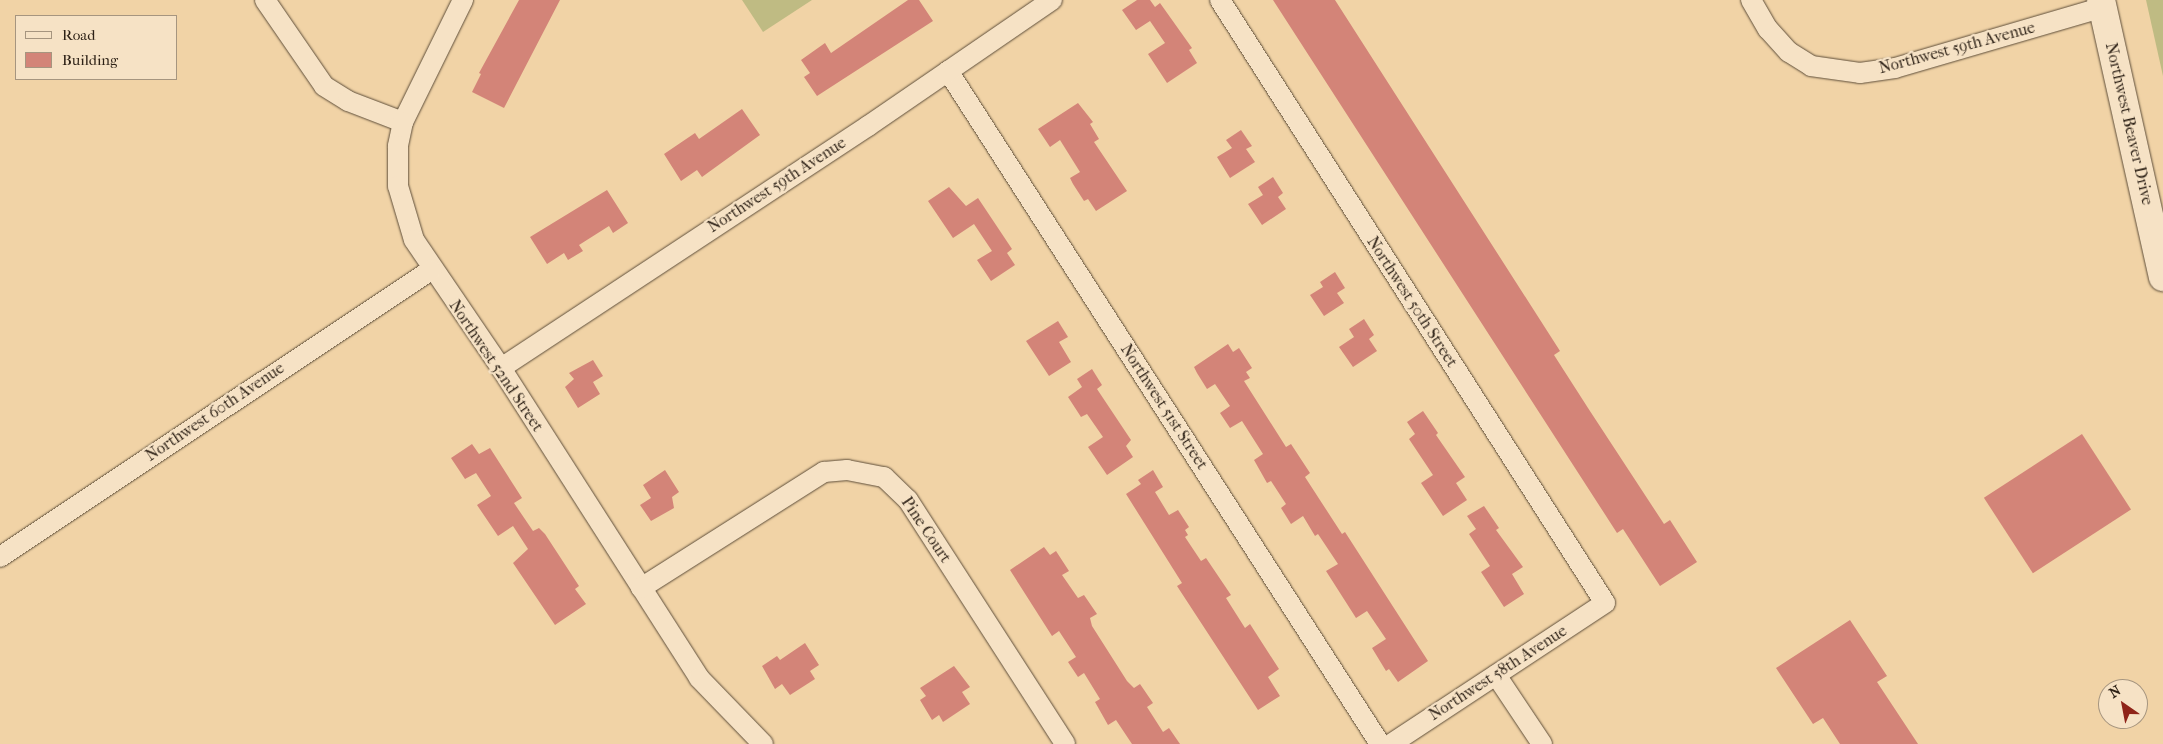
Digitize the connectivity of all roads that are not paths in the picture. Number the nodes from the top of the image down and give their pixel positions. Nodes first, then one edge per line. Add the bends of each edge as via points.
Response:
1 (265, 0) edge
2 (463, 0) edge
3 (1052, 0) edge
4 (1220, 0) edge
5 (1751, 0) edge
6 (2102, 4) edge
7 (948, 71) junction
8 (403, 122) junction
9 (431, 270) junction
10 (2163, 277) edge
11 (500, 368) junction
12 (0, 557) edge
13 (641, 588) junction
14 (1605, 603) joint
15 (1496, 675) junction
16 (763, 744) edge
17 (1065, 744) edge
18 (1380, 744) edge
19 (1391, 744) edge
20 (1542, 744) edge

1 - 8 street via 324,86 348,101
2 - 8 street, Northwest 52nd Street
3 - 7 street, Northwest 59th Avenue
4 - 14 street, Northwest 50th Street
5 - 6 street, Northwest 59th Avenue via 1768,29 1789,52 1811,66 1860,73 1895,68
6 - 10 main road, Northwest Beaver Drive
7 - 11 street, Northwest 59th Avenue
7 - 18 street, Northwest 51st Street
8 - 9 street, Northwest 52nd Street via 398,160 404,213 414,240
9 - 11 street, Northwest 52nd Street
9 - 12 street, Northwest 60th Avenue
11 - 13 street, Northwest 52nd Street
13 - 16 street, Northwest 52nd Street via 699,678
13 - 17 street, Pine Court via 824,472 847,470 884,477 908,500
14 - 15 street, Northwest 58th Avenue
15 - 19 street, Northwest 58th Avenue
15 - 20 street

